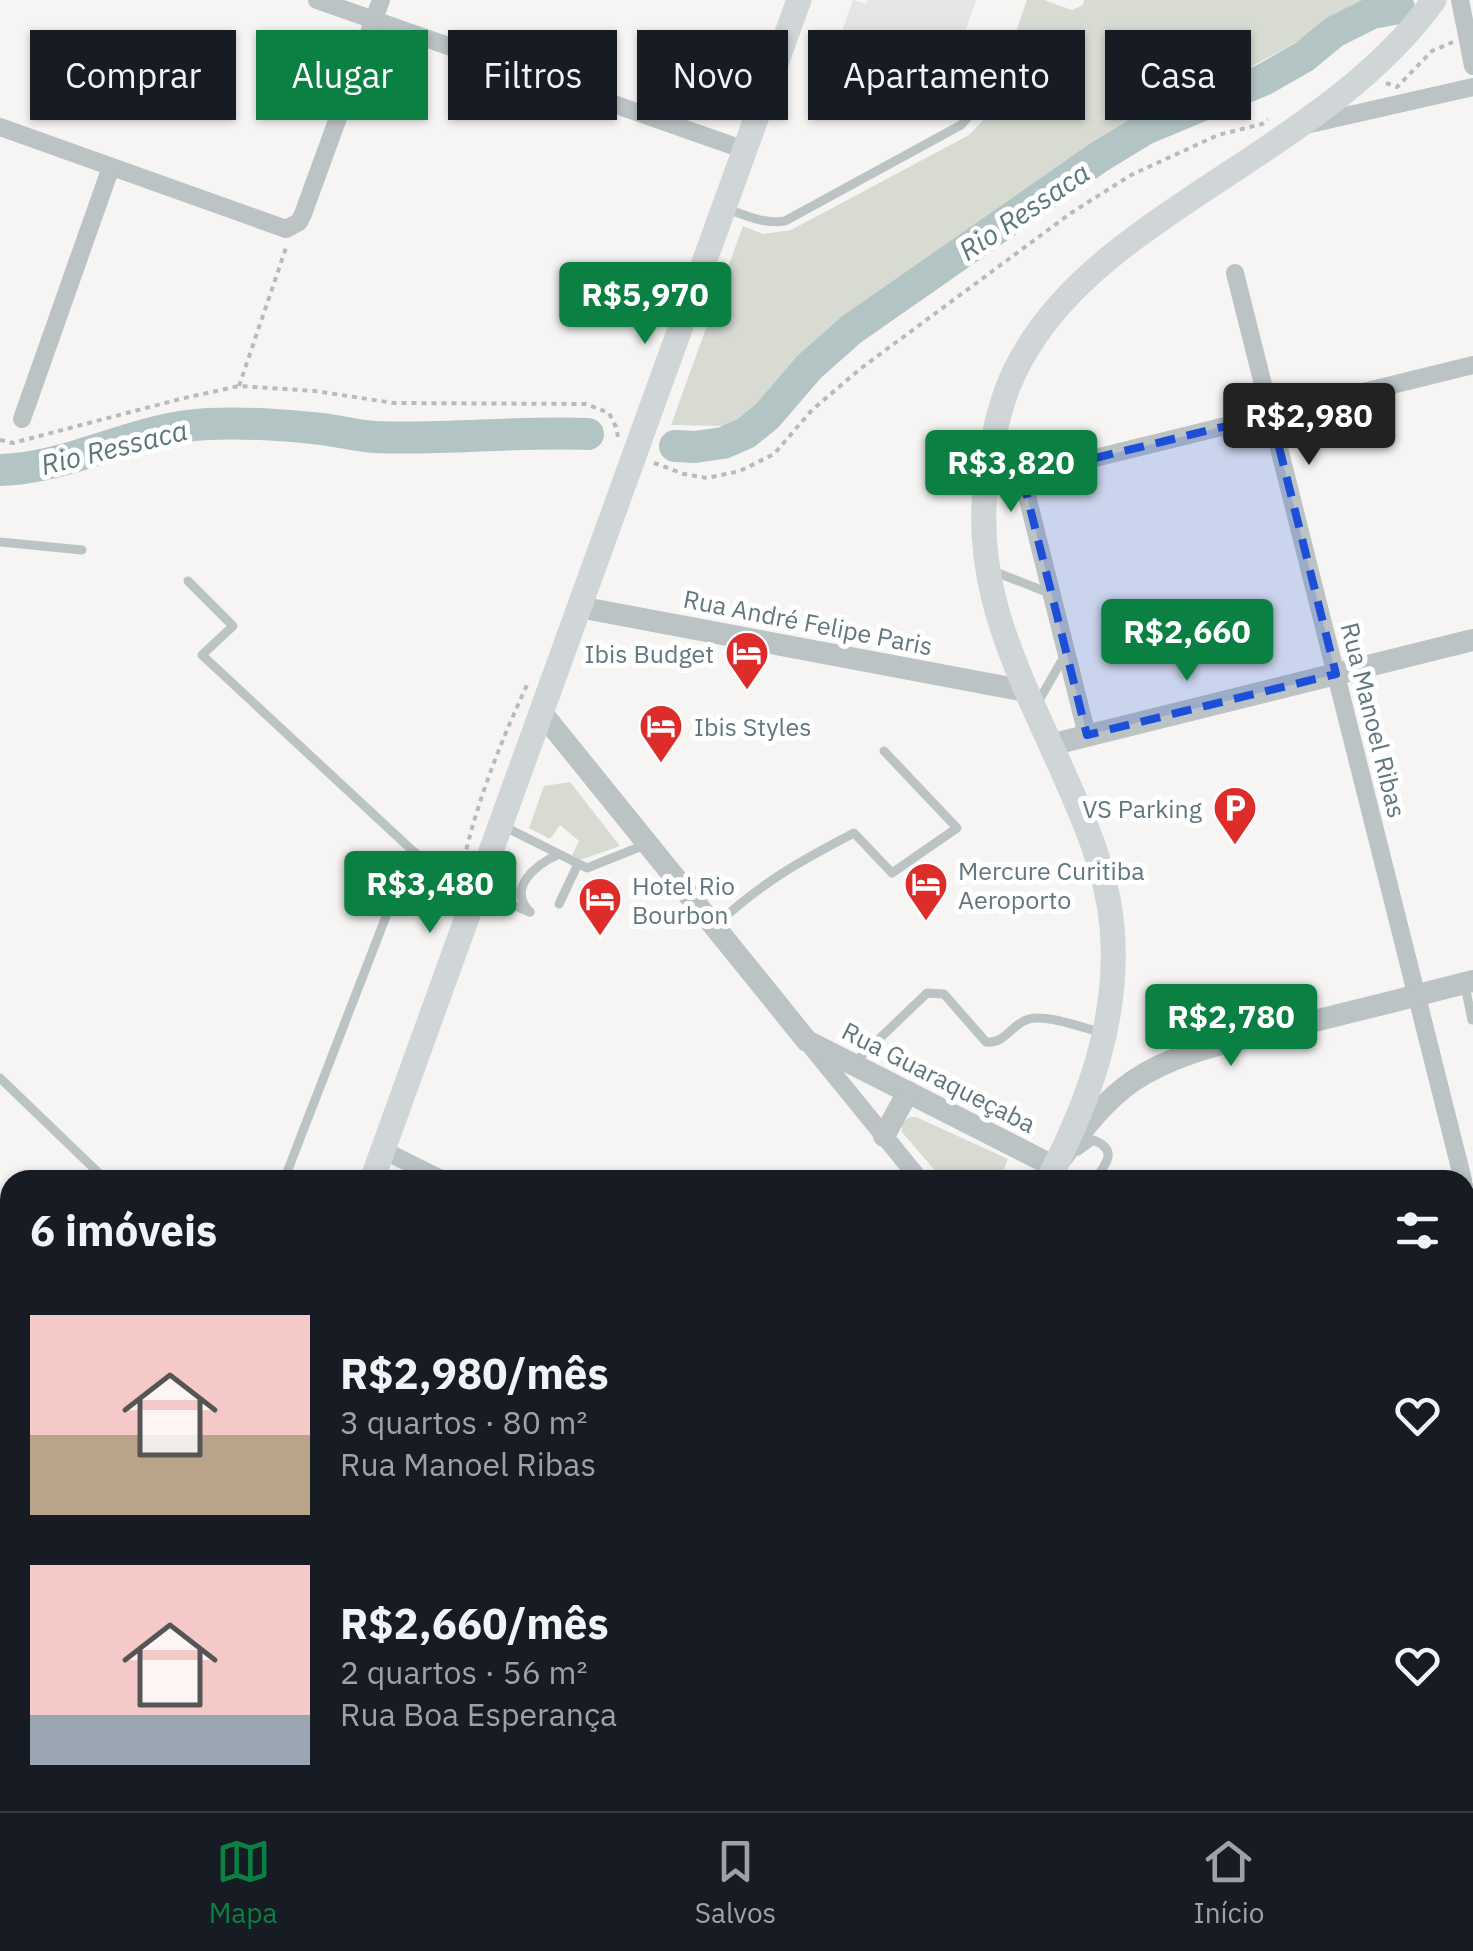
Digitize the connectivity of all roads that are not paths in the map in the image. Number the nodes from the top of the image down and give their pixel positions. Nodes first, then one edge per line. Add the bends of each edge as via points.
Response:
1 (317, 0) edge
2 (382, 0) edge
3 (799, 0) edge
4 (1434, 0) edge
5 (1460, 0) edge
6 (374, 20) junction
7 (1473, 66) edge
8 (1473, 87) edge
9 (966, 120) edge
10 (1284, 121) junction
11 (0, 126) edge
12 (745, 150) junction
13 (111, 167) junction
14 (724, 208) junction
15 (1236, 273) dead end
16 (1473, 365) edge
17 (1271, 414) junction
18 (22, 419) dead end
19 (0, 542) edge
20 (82, 550) dead end
21 (986, 568) junction
22 (188, 582) dead end
23 (1052, 594) junction
24 (579, 608) junction
25 (1473, 640) edge
26 (1066, 653) junction
27 (1336, 674) junction
28 (1030, 700) junction
29 (542, 712) junction
30 (1088, 736) junction
31 (1050, 745) junction
32 (884, 751) dead end
33 (501, 824) junction
34 (647, 844) junction
35 (414, 852) junction
36 (557, 855) junction
37 (578, 864) junction
38 (476, 891) junction
39 (559, 904) dead end
40 (714, 927) junction
41 (1469, 982) edge
42 (1417, 996) junction
43 (1472, 1020) edge
44 (1105, 1033) junction
45 (807, 1041) junction
46 (854, 1064) junction
47 (0, 1078) edge
48 (908, 1092) junction
49 (884, 1136) junction
50 (383, 1150) junction
51 (96, 1170) edge
52 (288, 1170) edge
53 (376, 1170) edge
54 (423, 1170) edge
55 (912, 1170) edge
56 (1046, 1170) edge
57 (1052, 1170) edge
58 (1053, 1170) edge
59 (1055, 1170) edge
60 (1102, 1170) edge
61 (1461, 1170) edge

1 - 6 street
2 - 6 street
3 - 12 main road
4 - 10 main road via 1351,86
5 - 7 street
6 - 12 street
6 - 13 street via 304,214 293,226 277,228
8 - 10 street
9 - 14 lane via 785,221 760,221
10 - 21 main road via 1130,240 1079,285 1032,341 998,416 988,459
11 - 13 street
12 - 14 main road
13 - 18 street
14 - 24 main road
15 - 17 street, Rua Manoel Ribas
16 - 17 street
17 - 23 street via 1022,476
17 - 27 street, Rua Manoel Ribas
19 - 20 lane
21 - 23 lane
21 - 28 main road
22 - 35 lane via 233,626 202,654
23 - 26 street
24 - 28 street, Rua André Felipe Paris
24 - 29 main road
25 - 27 street
26 - 28 lane
26 - 30 street
27 - 30 street
27 - 42 street, Rua Manoel Ribas
28 - 31 main road
29 - 33 main road
29 - 34 street
30 - 31 street
31 - 44 main road via 1105,886 1113,959
32 - 40 lane via 957,828 892,874 854,833 776,876
33 - 36 lane
33 - 38 main road
34 - 37 lane via 587,868
34 - 40 street
35 - 38 lane
35 - 52 lane
36 - 37 lane
36 - 38 lane via 528,874 520,895 533,913
37 - 39 lane
38 - 50 main road
40 - 45 street
41 - 42 street
41 - 43 lane
42 - 58 street via 1162,1065 1109,1101
42 - 61 street, Rua Manoel Ribas
44 - 46 lane via 1031,1018 999,1042 986,1042 944,994 934,992
44 - 57 main road via 1092,1082
45 - 46 street, Rua Guaraqueçaba
45 - 49 street
46 - 48 street, Rua Guaraqueçaba
47 - 51 lane
48 - 49 street
48 - 56 street, Rua Guaraqueçaba
49 - 55 street
50 - 53 main road
50 - 54 street
59 - 60 lane via 1094,1140 1109,1152

